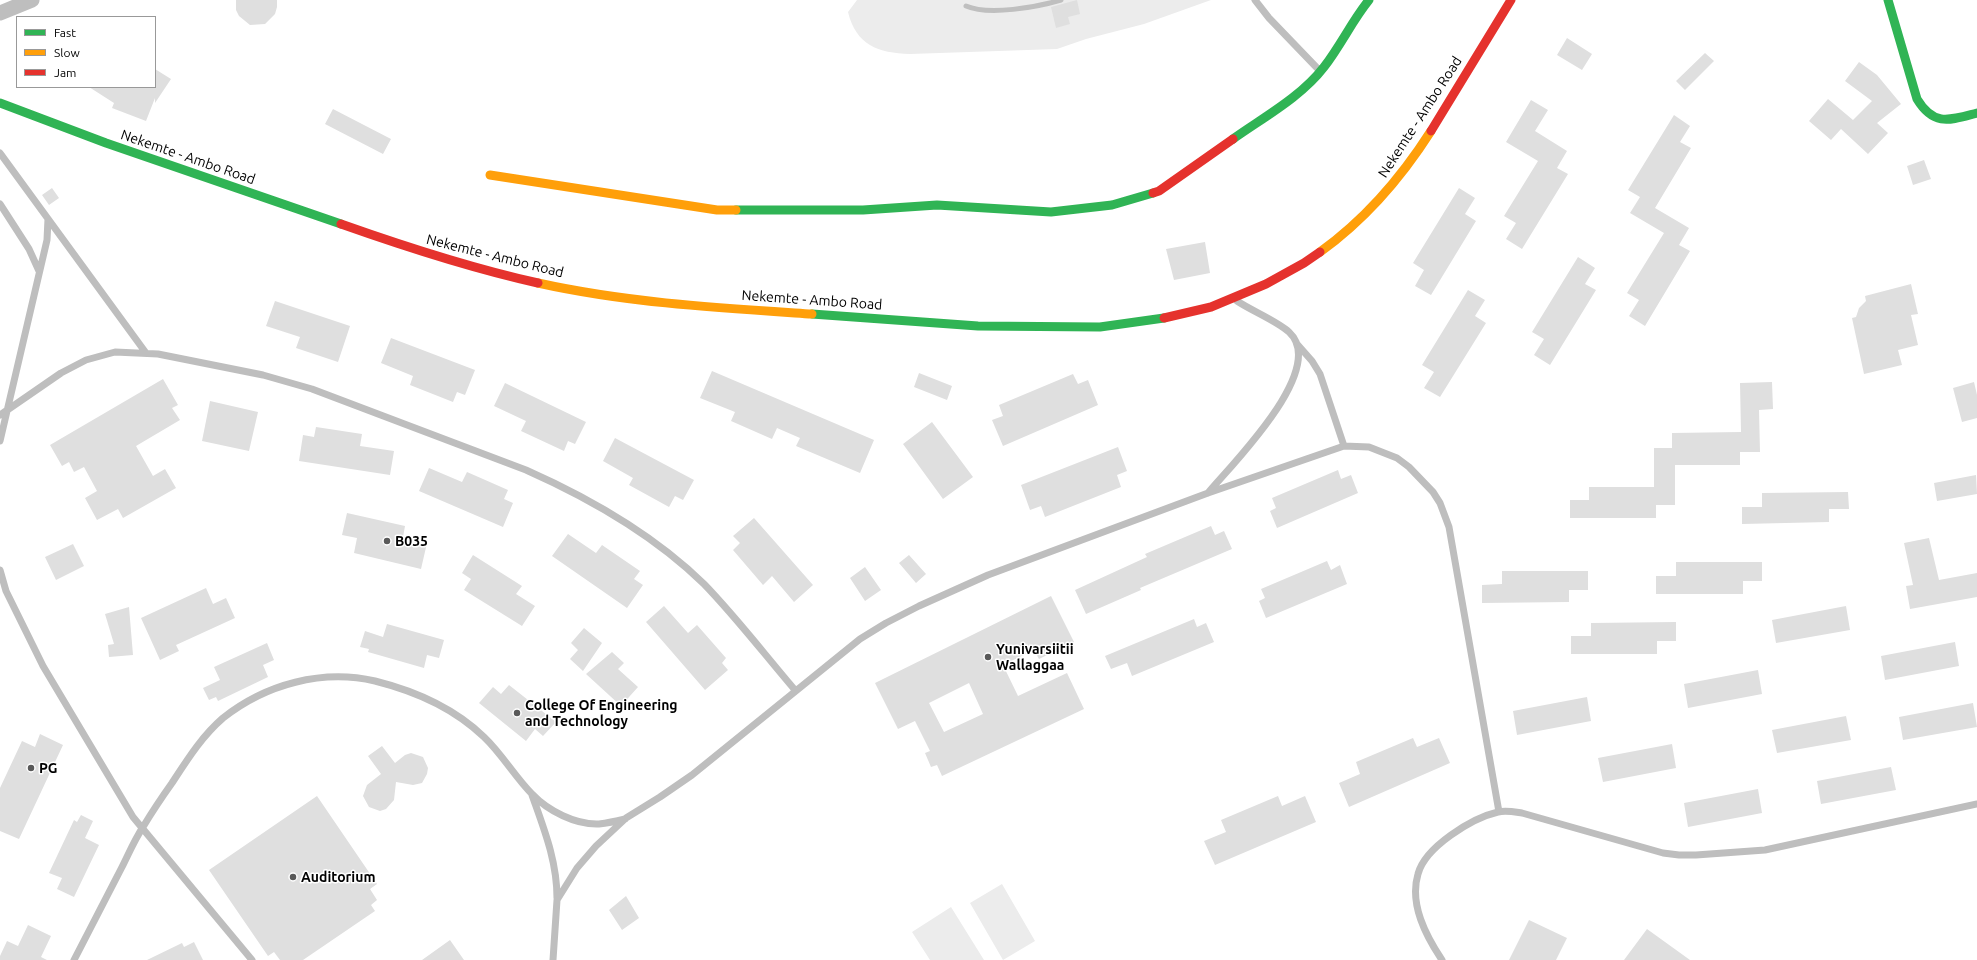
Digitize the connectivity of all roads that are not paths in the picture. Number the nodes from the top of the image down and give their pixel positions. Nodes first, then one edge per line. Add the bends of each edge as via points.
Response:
1 (32, 0) edge
2 (1254, 0) edge
3 (1369, 0) edge
4 (1511, 0) edge
5 (1888, 0) edge
6 (0, 13) edge
7 (1321, 71) junction
8 (0, 103) edge
9 (1977, 113) edge
10 (0, 153) edge
11 (490, 175) dead end
12 (0, 204) edge
13 (48, 219) junction
14 (39, 271) junction
15 (1233, 298) junction
16 (1296, 342) junction
17 (146, 353) junction
18 (7, 410) junction
19 (0, 415) edge
20 (0, 441) edge
21 (1344, 446) junction
22 (1208, 493) junction
23 (0, 570) edge
24 (795, 690) junction
25 (532, 794) junction
26 (1977, 804) edge
27 (1499, 812) junction
28 (626, 818) junction
29 (142, 828) junction
30 (557, 900) junction
31 (74, 960) edge
32 (252, 960) edge
33 (553, 960) edge
34 (1442, 960) edge

1 - 6 street
2 - 7 lane
3 - 7 main road
4 - 15 main road, Nekemte - Ambo Road via 1411,161 1381,199 1350,229 1304,263 1266,284
5 - 9 main road via 1917,99 1926,113 1933,118 1944,120
7 - 11 main road via 1296,95 1158,190 1133,200 1095,208 1038,212 937,205 863,210 717,210
8 - 15 main road, Nekemte - Ambo Road via 106,143 420,252 492,273 602,296 665,304 970,325 1074,328 1151,321 1211,307
10 - 13 lane
12 - 14 lane via 29,249
13 - 14 lane via 47,240
13 - 17 lane
14 - 18 lane
15 - 16 lane via 1290,333
16 - 21 lane via 1320,374
16 - 22 lane via 1297,368 1280,405
17 - 18 lane via 115,352 86,360 61,373
17 - 24 lane via 263,375 306,387 503,460 552,482 626,524 687,570 720,601
18 - 19 lane
18 - 20 lane
21 - 22 lane
21 - 27 lane via 1369,447 1397,458 1420,477 1440,503 1449,527
22 - 24 lane via 988,575 919,606 860,639
23 - 29 lane via 6,591 43,666
24 - 28 lane via 692,774
25 - 28 lane via 547,807 577,821 600,824
25 - 29 lane via 492,745 453,712 401,689 366,679 335,677 300,681 270,690 238,707 223,719 193,752
25 - 30 lane via 553,855
26 - 27 lane via 1765,850 1679,855 1663,853 1522,813
27 - 34 lane via 1455,831 1432,852 1418,873 1418,908 1427,935
28 - 30 lane via 585,857
29 - 31 lane
29 - 32 lane
30 - 33 lane

